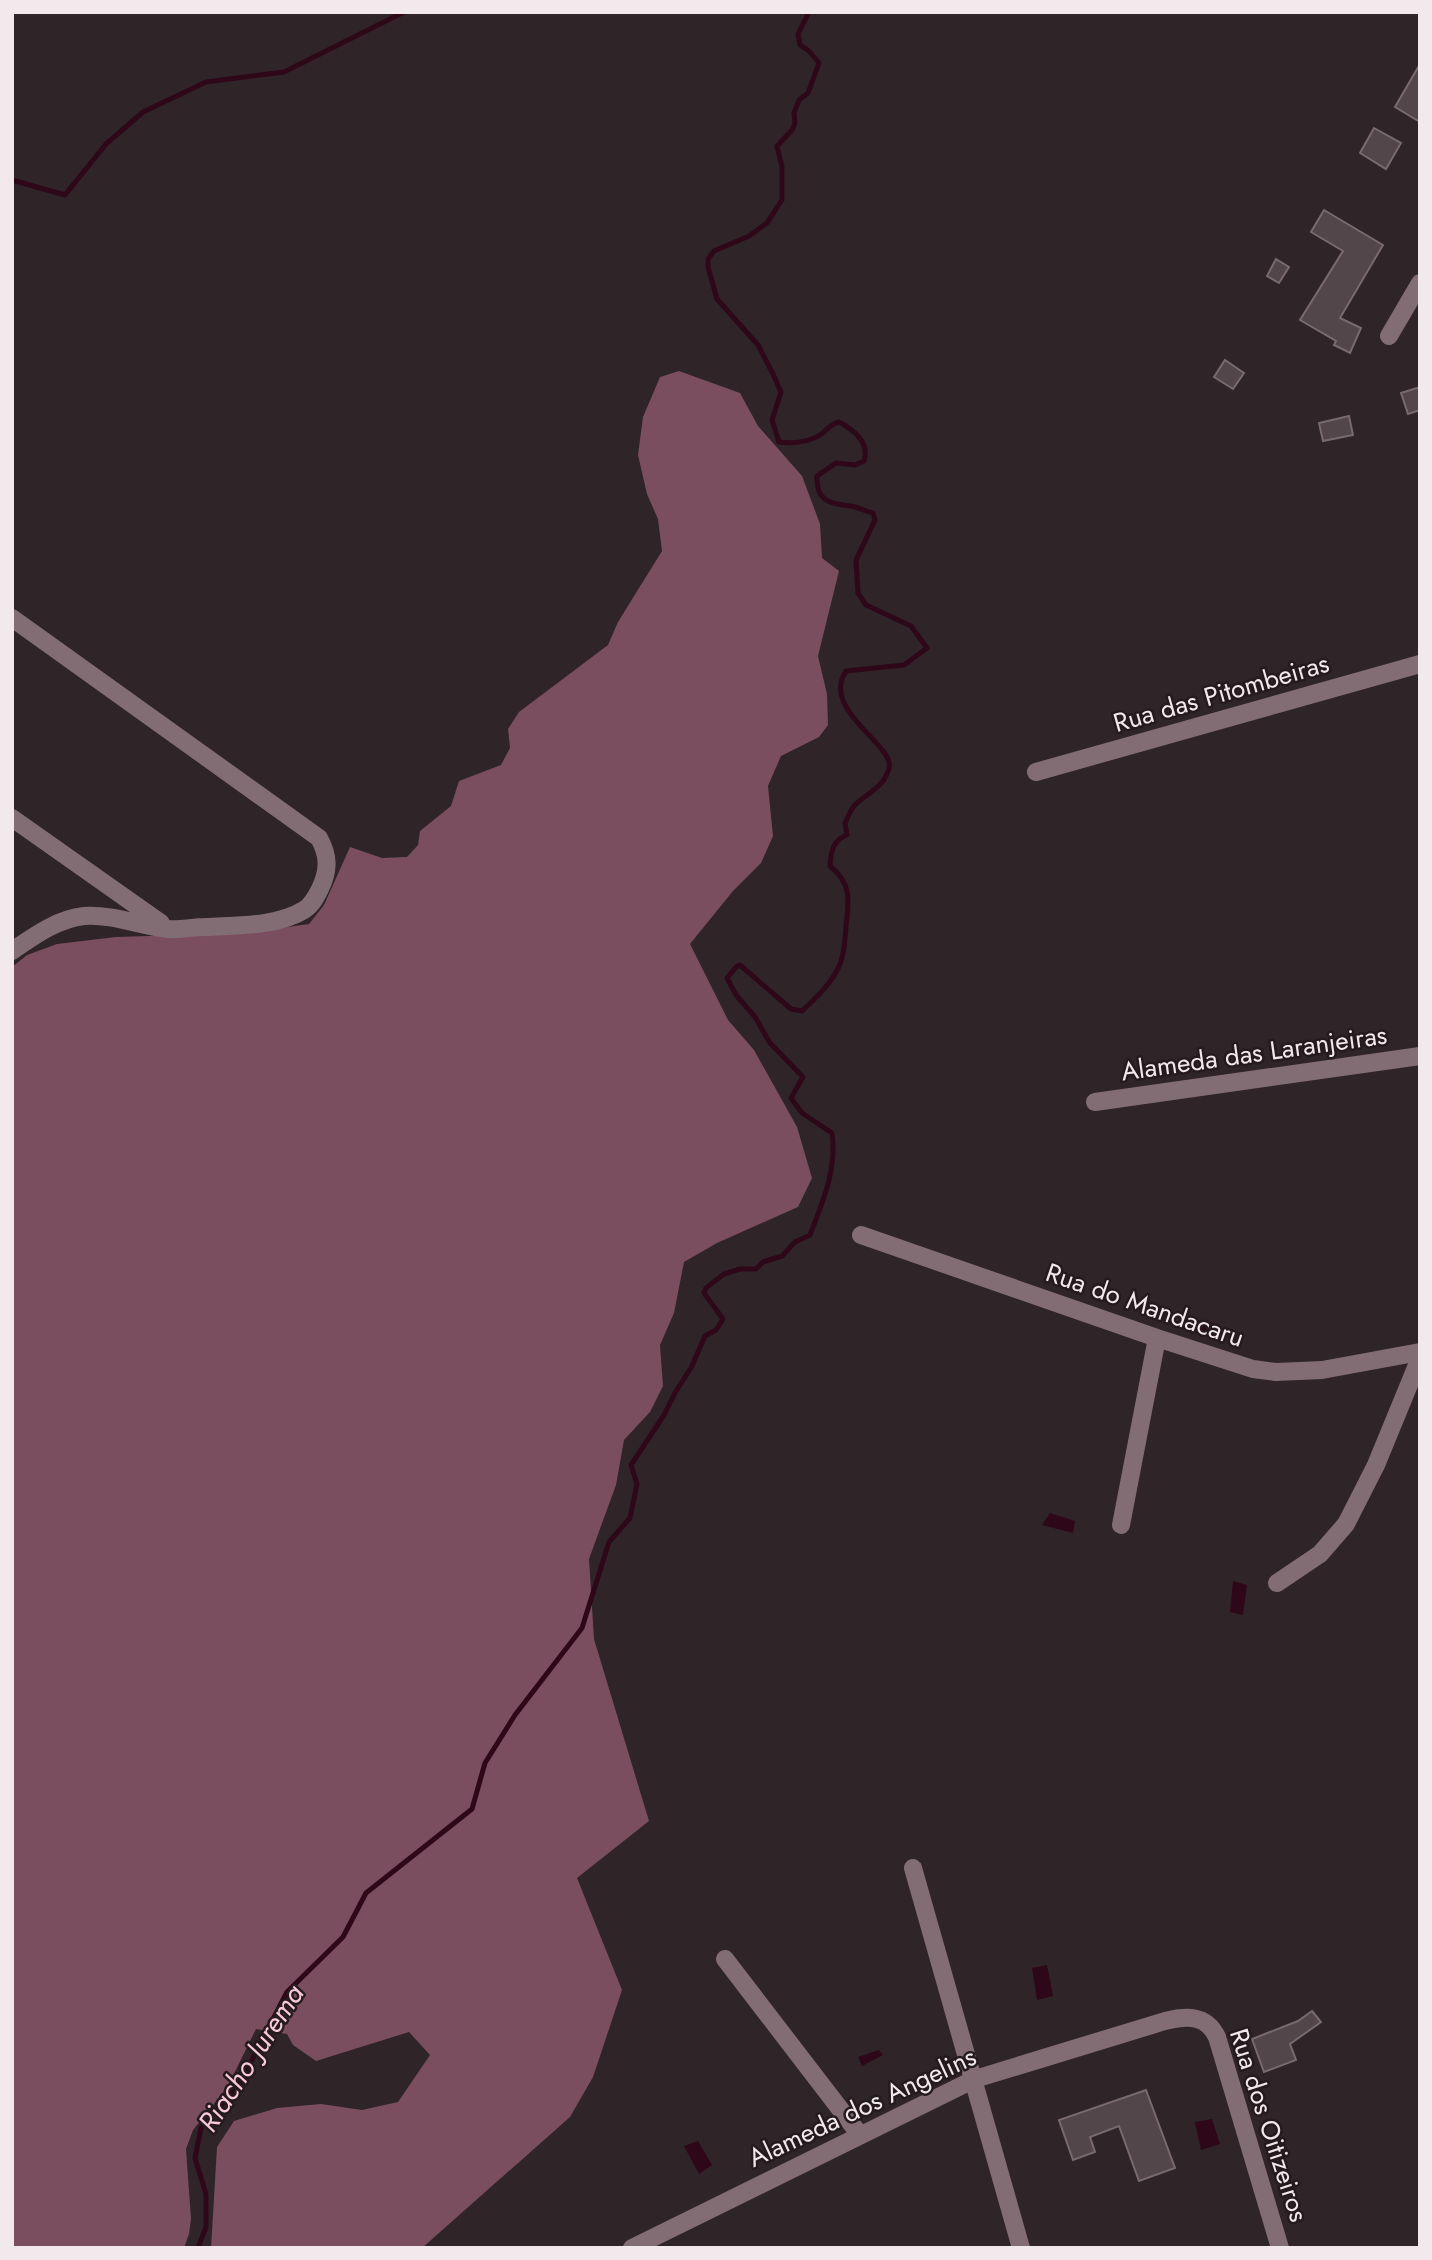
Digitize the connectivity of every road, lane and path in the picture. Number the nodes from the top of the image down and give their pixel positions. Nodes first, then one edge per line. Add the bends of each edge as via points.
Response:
1 (1420, 283) edge
2 (1390, 336) dead end
3 (12, 618) edge
4 (1420, 664) edge
5 (1036, 772) dead end
6 (12, 818) edge
7 (169, 929) junction
8 (12, 951) edge
9 (1420, 1056) edge
10 (1095, 1102) dead end
11 (861, 1235) dead end
12 (1157, 1338) junction
13 (1420, 1352) edge
14 (1420, 1358) edge
15 (1121, 1525) dead end
16 (1277, 1583) dead end
17 (914, 1868) dead end
18 (725, 1959) dead end
19 (1204, 2021) joint
20 (975, 2078) junction
21 (860, 2135) junction
22 (632, 2248) edge
23 (1021, 2248) edge
24 (1280, 2248) edge

1 - 2 street
3 - 7 street via 319,838 327,852 325,879 316,898 289,917
4 - 5 street, Rua das Pitombeiras
6 - 7 street
7 - 8 street via 83,916 64,920
9 - 10 street, Alameda das Laranjeiras
11 - 12 street, Rua do Mandacaru
12 - 13 street, Rua do Mandacaru via 1276,1372 1322,1370
12 - 15 street
14 - 16 street via 1346,1524 1320,1554
17 - 20 street
18 - 21 street
19 - 20 street, Alameda dos Angelins via 1192,2017 1165,2021
19 - 24 street, Rua dos Oitizeiros via 1213,2028 1222,2051
20 - 21 street, Alameda dos Angelins
20 - 23 street
21 - 22 street, Alameda dos Angelins

